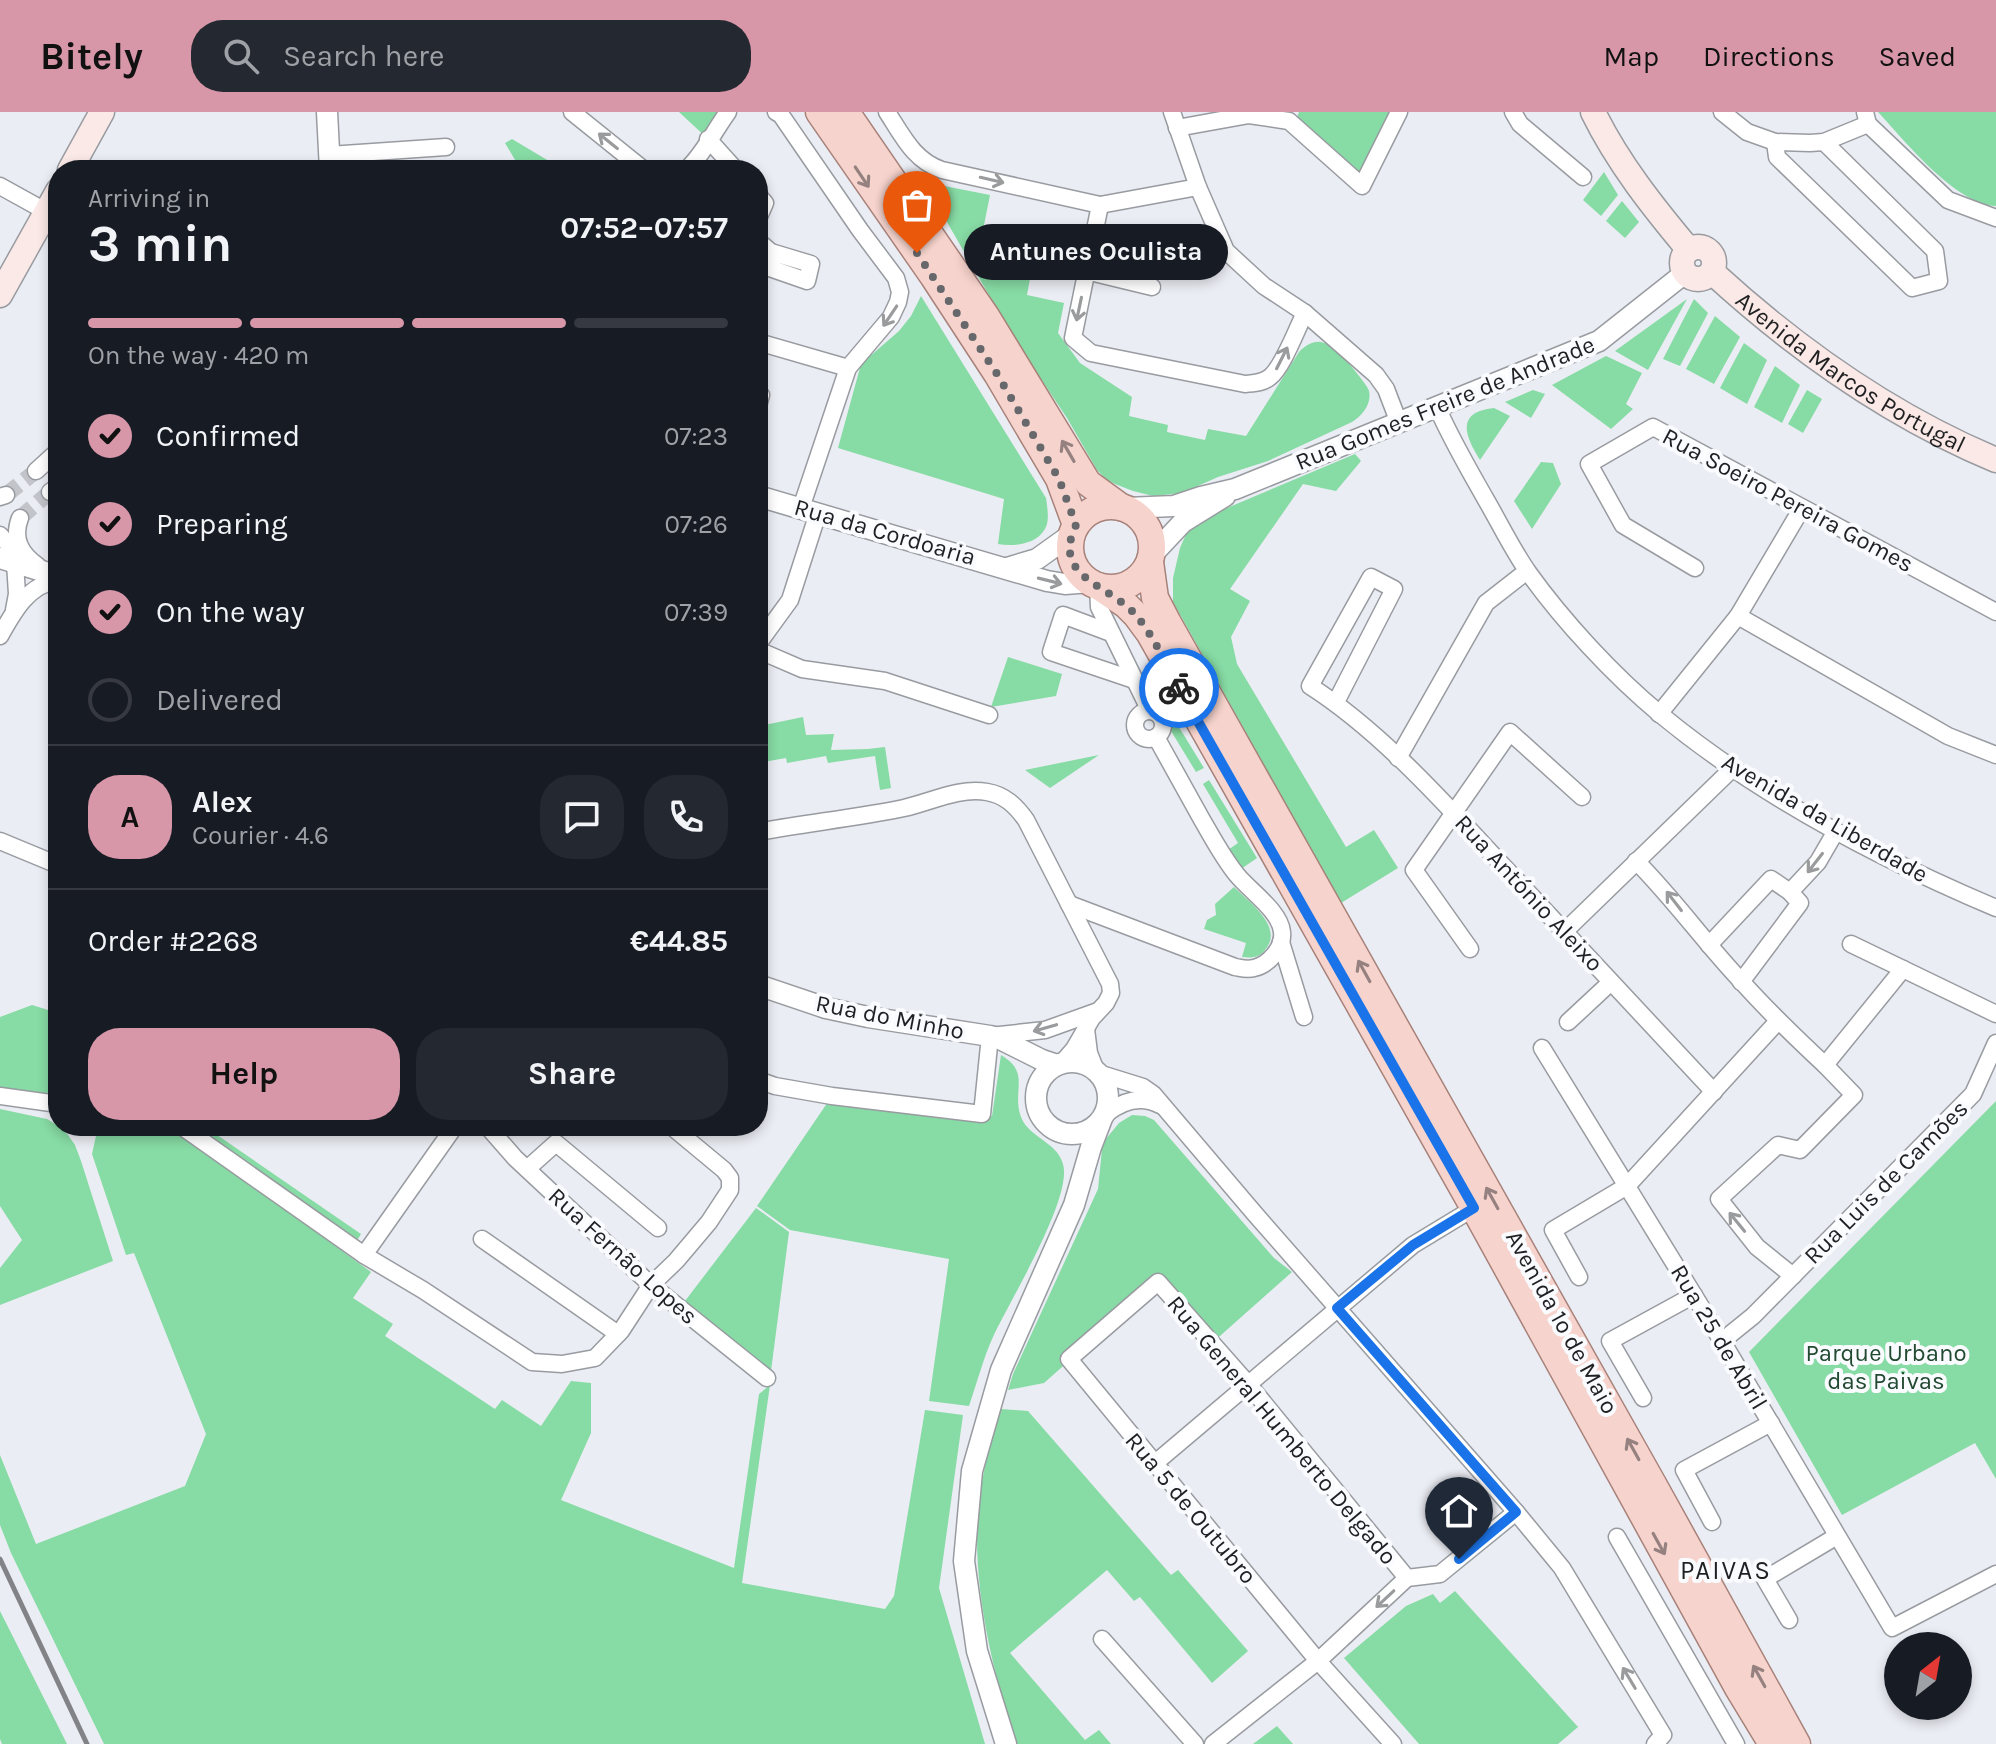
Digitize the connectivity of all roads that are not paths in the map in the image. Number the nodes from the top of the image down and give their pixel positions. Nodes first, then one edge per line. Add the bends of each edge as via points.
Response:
1 (102, 112) edge
2 (327, 112) edge
3 (572, 112) edge
4 (728, 112) edge
5 (776, 112) edge
6 (819, 112) edge
7 (846, 112) edge
8 (887, 112) edge
9 (1399, 112) edge
10 (1513, 112) edge
11 (1593, 112) edge
12 (1722, 112) edge
13 (1866, 118) edge
14 (1174, 120) edge
15 (708, 139) junction
16 (1775, 142) junction
17 (1824, 142) junction
18 (446, 147) dead end
19 (76, 160) edge
20 (329, 160) edge
21 (351, 160) edge
22 (632, 160) edge
23 (695, 160) edge
24 (727, 160) edge
25 (1583, 177) dead end
26 (0, 186) edge
27 (1198, 187) junction
28 (48, 201) edge
29 (1100, 205) junction
30 (48, 209) edge
31 (1996, 218) edge
32 (768, 249) edge
33 (1687, 262) junction
34 (768, 267) edge
35 (1086, 271) junction
36 (1152, 287) dead end
37 (0, 295) edge
38 (1305, 313) junction
39 (768, 345) edge
40 (848, 368) junction
41 (1437, 407) junction
42 (1399, 423) junction
43 (48, 460) edge
44 (1996, 460) edge
45 (36, 471) tunnel mouth
46 (1235, 489) junction
47 (768, 499) edge
48 (1123, 507) junction
49 (1802, 508) junction
50 (809, 510) junction
51 (20, 518) tunnel mouth
52 (1074, 530) junction
53 (0, 535) edge
54 (13, 559) edge
55 (1151, 559) junction
56 (1695, 568) dead end
57 (1010, 569) junction
58 (1527, 571) junction
59 (48, 574) edge
60 (48, 580) edge
61 (1094, 584) junction
62 (14, 610) junction
63 (1996, 612) edge
64 (1738, 616) junction
65 (768, 632) edge
66 (1111, 633) junction
67 (0, 636) edge
68 (768, 652) edge
69 (1134, 680) junction
70 (1336, 702) junction
71 (1659, 714) junction
72 (989, 715) dead end
73 (1996, 755) edge
74 (1398, 758) junction
75 (1733, 768) junction
76 (1582, 797) dead end
77 (1455, 814) junction
78 (768, 830) edge
79 (1836, 831) junction
80 (0, 841) edge
81 (48, 861) edge
82 (1636, 861) junction
83 (1790, 892) junction
84 (1069, 904) junction
85 (1996, 908) edge
86 (1564, 932) junction
87 (1281, 942) junction
88 (1851, 944) dead end
89 (1709, 945) junction
90 (1470, 949) dead end
91 (1903, 969) junction
92 (1611, 982) junction
93 (1741, 982) junction
94 (768, 988) edge
95 (1098, 1011) junction
96 (1996, 1014) edge
97 (1304, 1017) dead end
98 (1778, 1021) junction
99 (1568, 1022) dead end
100 (1086, 1029) junction
101 (990, 1036) junction
102 (1996, 1043) edge
103 (1542, 1048) dead end
104 (1021, 1051) junction
105 (1059, 1064) junction
106 (1825, 1065) junction
107 (1097, 1072) junction
108 (768, 1084) edge
109 (1036, 1092) junction
110 (1714, 1092) junction
111 (0, 1096) edge
112 (48, 1103) edge
113 (1165, 1108) junction
114 (1103, 1117) junction
115 (1050, 1127) junction
116 (195, 1136) edge
117 (448, 1136) edge
118 (496, 1136) edge
119 (684, 1136) edge
120 (527, 1169) junction
121 (1080, 1185) junction
122 (1627, 1186) junction
123 (1474, 1208) junction
124 (658, 1228) dead end
125 (482, 1239) dead end
126 (364, 1255) junction
127 (1793, 1276) junction
128 (1579, 1277) dead end
129 (1158, 1282) joint
130 (651, 1285) junction
131 (1694, 1295) junction
132 (1337, 1308) junction
133 (618, 1334) junction
134 (1722, 1341) junction
135 (767, 1378) dead end
136 (1249, 1385) junction
137 (1643, 1398) dead end
138 (1771, 1423) junction
139 (1154, 1464) junction
140 (1516, 1512) junction
141 (1712, 1522) dead end
142 (1837, 1536) junction
143 (1617, 1537) dead end
144 (1996, 1574) edge
145 (1407, 1578) junction
146 (1789, 1620) dead end
147 (1102, 1639) dead end
148 (1318, 1661) junction
149 (1006, 1744) edge
150 (1195, 1744) edge
151 (1213, 1744) edge
152 (1393, 1744) edge
153 (1655, 1744) edge
154 (1736, 1744) edge
155 (1772, 1744) edge
156 (1797, 1744) edge

1 - 19 main road
2 - 20 street
22 -> 3 street
4 - 15 street
5 -> 40 street via 896,278 900,292 891,317
6 -> 52 main road via 997,374 1059,479
48 -> 7 main road via 1088,483 986,316
8 -> 29 street via 914,153 932,167
9 - 14 street via 1362,186 1289,121 1249,115
10 - 25 street via 1520,124
11 - 33 main road
12 - 16 street via 1747,132
13 - 17 street
13 - 31 street via 1948,200
14 - 27 street
15 - 23 street
15 - 24 street
16 - 17 street
16 - 17 street via 1777,157 1912,288 1939,281 1935,251
18 - 21 street
26 - 28 street
27 - 29 street
27 - 38 street via 1226,251 1264,286
29 - 35 street
30 - 37 main road
32 - 34 street via 811,264 807,281
33 - 41 street, Rua Gomes Freire de Andrade via 1599,341
33 - 44 main road, Avenida Marcos Portugal via 1695,247 1703,248 1713,258 1712,272 1736,294 1859,387 1922,426
35 - 36 street
35 -> 38 street via 1073,338 1091,353 1245,384 1258,383 1277,370
38 - 42 street via 1376,375
39 - 40 street
40 - 50 street
41 - 42 street, Rua Gomes Freire de Andrade
41 - 58 street, Avenida da Liberdade
42 - 46 street, Rua Gomes Freire de Andrade
43 - 45 street
46 - 48 street via 1174,506
46 - 55 street via 1183,522
47 - 50 street, Rua da Cordoaria
48 - 52 main road via 1096,508
48 - 55 main road via 1148,527
49 - 56 street, Rua Soeiro Pereira Gomes via 1653,427 1589,464 1623,525
49 - 63 street, Rua Soeiro Pereira Gomes
49 - 64 street
50 - 57 street, Rua da Cordoaria
50 - 65 street via 790,600
51 - 54 street
52 - 57 street via 1037,559
52 - 61 main road via 1070,545 1075,566
53 - 54 street
54 - 59 street
54 - 62 street
55 - 61 main road via 1129,584
156 -> 55 main road, Avenida 1º de Maio via 1168,623 1155,598
57 -> 61 street, Rua da Cordoaria via 1047,581
58 - 71 street, Avenida da Liberdade via 1584,640
58 - 74 street via 1486,603
60 - 62 street
61 - 66 street
61 - 123 main road, Avenida 1º de Maio via 1126,605 1150,634
62 - 67 street
64 - 71 street
64 - 73 street via 1948,736
66 - 69 street
66 - 69 street via 1063,615 1051,652
68 - 72 street via 802,669 885,681
69 - 87 street via 1150,711 1163,722 1156,737 1223,855 1279,921
70 - 70 street, Rua António Aleixo via 1394,589 1371,577 1310,686
70 - 74 street, Rua António Aleixo
71 - 75 street, Avenida da Liberdade
74 - 77 street, Rua António Aleixo
75 - 79 street, Avenida da Liberdade
75 - 82 street
76 - 77 street via 1510,732
77 - 86 street, Rua António Aleixo
77 - 90 street via 1414,870
78 - 84 street via 902,808 964,791 991,792 1005,798 1026,820
79 -> 83 street via 1818,862
79 - 85 street, Avenida da Liberdade
80 - 81 street
82 - 86 street
89 -> 82 street
83 - 89 street via 1771,879
83 - 93 street via 1800,903
84 - 87 street via 1235,967 1257,968
84 - 95 street via 1110,984 1111,993
86 - 92 street, Rua António Aleixo
87 - 97 street
88 - 91 street
89 - 93 street
91 - 96 street
91 - 106 street
92 - 99 street
92 - 110 street, Rua António Aleixo
93 - 98 street
94 - 101 street, Rua do Minho via 856,1015
95 - 100 street
95 -> 101 street via 1045,1030
98 - 106 street
98 - 110 street
100 - 105 street
100 - 107 street
101 - 104 street, Rua do Minho
101 - 108 street via 982,1114
102 - 127 street, Rua Luis de Camões via 1973,1094
103 - 122 street, Rua 25 de Abril
104 - 105 street, Rua do Minho
104 - 109 street
105 - 107 street via 1079,1063
105 - 109 street
127 -> 106 street, Rua Luis de Camões via 1757,1247 1719,1199 1778,1145 1800,1150 1854,1095
107 - 113 street via 1143,1087
107 - 114 street via 1109,1096
109 - 115 street via 1038,1112
110 - 122 street
111 - 112 street
113 - 114 street via 1136,1100
113 - 132 street
114 - 115 street via 1077,1135
114 - 121 street
115 - 121 street via 1071,1151
116 - 126 street
117 - 126 street
118 - 120 street, Rua Fernão Lopes
119 - 130 street via 724,1170 730,1190 709,1222
120 - 124 street via 556,1143
120 - 130 street, Rua Fernão Lopes
121 - 149 street via 1001,1370 972,1471 964,1561 977,1651
122 - 128 street, Avenida 1º de Maio via 1553,1230
122 - 131 street, Rua 25 de Abril
123 - 132 street via 1413,1245
123 -> 155 main road, Avenida 1º de Maio
125 - 133 street
126 - 133 street via 532,1362 595,1358
127 - 134 street, Rua Luis de Camões
129 - 136 street, Rua General Humberto Delgado
129 - 139 street, Rua 5 de Outubro via 1069,1359
130 - 133 street
130 - 135 street, Rua Fernão Lopes
131 - 134 street, Rua 25 de Abril
131 - 137 street, Avenida 1º de Maio via 1610,1341
132 - 136 street
132 - 140 street
134 - 138 street, Rua 25 de Abril
136 - 139 street
136 - 145 street, Rua General Humberto Delgado
138 - 141 street via 1684,1470
138 - 142 street, Rua 25 de Abril
139 - 148 street, Rua 5 de Outubro
140 - 145 street via 1440,1574
153 -> 140 street via 1663,1735 1562,1568
142 - 144 street, Rua 25 de Abril via 1892,1628
142 - 146 street via 1765,1579
143 - 154 street
145 -> 148 street
147 - 150 street
148 - 151 street
148 - 152 street, Rua 5 de Outubro

